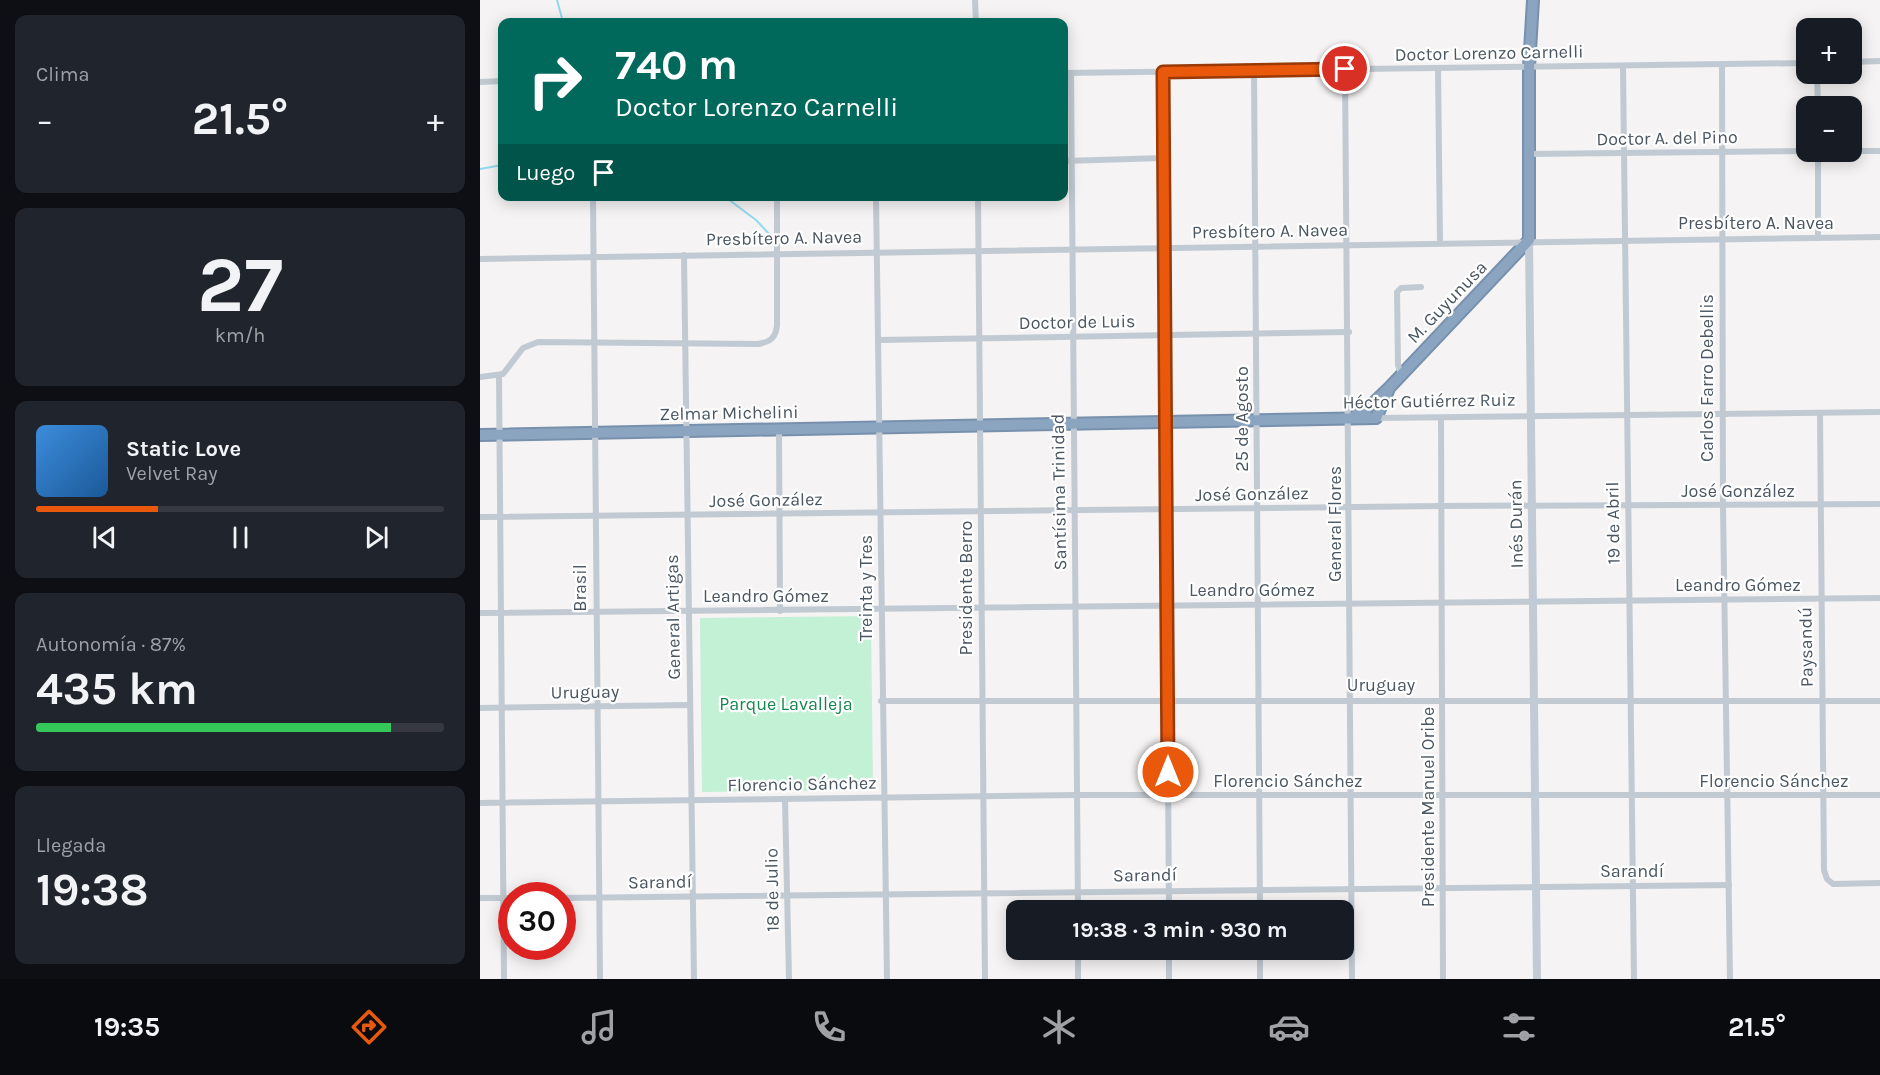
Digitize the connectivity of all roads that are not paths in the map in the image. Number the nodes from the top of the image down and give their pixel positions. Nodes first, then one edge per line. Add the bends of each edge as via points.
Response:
1 (975, 0) edge
2 (1533, 0) edge
3 (976, 18) edge
4 (1880, 61) edge
5 (1862, 62) edge
6 (1796, 63) edge
7 (1722, 65) junction
8 (1623, 67) junction
9 (1529, 68) junction
10 (1345, 69) junction
11 (1438, 69) junction
12 (1254, 71) junction
13 (1163, 72) junction
14 (1071, 73) joint
15 (498, 81) edge
16 (480, 82) edge
17 (1796, 151) edge
18 (1862, 151) edge
19 (1880, 151) edge
20 (1721, 153) junction
21 (1529, 154) junction
22 (1623, 154) junction
23 (1163, 158) junction
24 (1068, 160) edge
25 (1071, 160) junction
26 (1818, 162) edge
27 (593, 201) edge
28 (777, 201) edge
29 (876, 201) edge
30 (978, 201) edge
31 (1880, 237) edge
32 (1818, 238) junction
33 (1625, 239) junction
34 (1721, 239) junction
35 (1529, 240) junction
36 (1440, 243) junction
37 (1347, 244) junction
38 (1255, 246) junction
39 (1164, 248) junction
40 (1072, 249) junction
41 (978, 250) junction
42 (877, 252) junction
43 (778, 254) junction
44 (684, 255) junction
45 (594, 257) junction
46 (480, 259) edge
47 (1421, 287) dead end
48 (1349, 332) junction
49 (1257, 334) junction
50 (1165, 335) junction
51 (1073, 337) junction
52 (978, 339) junction
53 (879, 340) junction
54 (594, 343) junction
55 (686, 344) junction
56 (1401, 374) junction
57 (499, 376) junction
58 (480, 377) edge
59 (1389, 388) junction
60 (1373, 404) junction
61 (1880, 412) edge
62 (1820, 413) junction
63 (1723, 414) junction
64 (1627, 415) junction
65 (1531, 416) junction
66 (1350, 418) junction
67 (1376, 418) junction
68 (1441, 418) junction
69 (1257, 420) junction
70 (1166, 422) junction
71 (1074, 424) junction
72 (979, 426) junction
73 (880, 428) junction
74 (779, 429) junction
75 (687, 431) junction
76 (595, 432) junction
77 (498, 434) junction
78 (480, 435) edge
79 (1880, 504) edge
80 (1821, 505) junction
81 (1442, 506) junction
82 (1628, 506) junction
83 (1723, 506) junction
84 (1350, 507) junction
85 (1532, 507) junction
86 (1258, 509) junction
87 (1167, 510) junction
88 (1074, 511) junction
89 (980, 512) junction
90 (881, 513) junction
91 (780, 515) junction
92 (687, 516) junction
93 (480, 517) edge
94 (498, 517) junction
95 (595, 517) junction
96 (1880, 598) edge
97 (1820, 599) junction
98 (1629, 600) junction
99 (1725, 600) junction
100 (1534, 601) junction
101 (1442, 602) junction
102 (1351, 604) junction
103 (1168, 605) junction
104 (1258, 605) junction
105 (1076, 607) junction
106 (980, 608) junction
107 (882, 609) junction
108 (688, 611) junction
109 (780, 611) junction
110 (480, 613) edge
111 (499, 613) junction
112 (595, 613) junction
113 (1443, 699) junction
114 (1167, 700) junction
115 (1258, 700) junction
116 (1351, 700) junction
117 (1534, 700) junction
118 (1629, 700) junction
119 (881, 701) junction
120 (981, 701) junction
121 (1076, 701) junction
122 (1726, 701) junction
123 (1822, 701) junction
124 (1880, 701) edge
125 (690, 705) junction
126 (596, 707) junction
127 (480, 708) edge
128 (500, 708) junction
129 (1076, 795) junction
130 (1880, 795) edge
131 (983, 796) junction
132 (1168, 796) junction
133 (1259, 796) junction
134 (1352, 796) junction
135 (1443, 796) junction
136 (1535, 796) junction
137 (1631, 796) junction
138 (1727, 796) junction
139 (1823, 796) junction
140 (883, 798) junction
141 (785, 799) junction
142 (690, 801) junction
143 (597, 802) junction
144 (480, 803) edge
145 (501, 803) junction
146 (502, 882) edge
147 (1880, 883) edge
148 (1729, 885) junction
149 (1536, 886) junction
150 (1633, 886) junction
151 (1443, 888) junction
152 (1260, 889) junction
153 (1352, 889) junction
154 (1169, 890) junction
155 (1077, 891) junction
156 (984, 892) junction
157 (885, 893) junction
158 (787, 895) junction
159 (692, 896) junction
160 (598, 897) junction
161 (480, 898) edge
162 (498, 898) edge
163 (576, 898) edge
164 (1077, 900) edge
165 (1169, 900) edge
166 (1260, 900) edge
167 (504, 960) edge
168 (1078, 960) edge
169 (1169, 960) edge
170 (1260, 960) edge
171 (504, 979) edge
172 (600, 979) edge
173 (694, 979) edge
174 (789, 979) edge
175 (887, 979) edge
176 (985, 979) edge
177 (1078, 979) edge
178 (1169, 979) edge
179 (1260, 979) edge
180 (1352, 979) edge
181 (1443, 979) edge
182 (1537, 979) edge
183 (1634, 979) edge
184 (1730, 979) edge

1 - 3 street
2 - 9 highway, Inés Durán
4 - 5 street
6 - 7 street, Doctor Lorenzo Carnelli
7 - 8 street, Doctor Lorenzo Carnelli
7 - 20 street, Carlos Farro Debellis
8 - 9 street, Doctor Lorenzo Carnelli
8 - 22 street, 19 de Abril
9 - 11 street, Doctor Lorenzo Carnelli
9 - 21 highway, Inés Durán
10 - 11 street, Doctor Lorenzo Carnelli
10 - 12 street, Doctor Lorenzo Carnelli
10 - 37 street, General Flores
11 - 36 street
12 - 13 street, Doctor Lorenzo Carnelli
12 - 38 street, 25 de Agosto
13 - 14 street, Doctor Lorenzo Carnelli
13 - 23 street
14 - 25 street, Santísima Trinidad
15 - 16 street
17 - 20 street, Doctor A. del Pino
18 - 19 street
20 - 22 street, Doctor A. del Pino
20 - 34 street, Carlos Farro Debellis
21 - 22 street, Doctor A. del Pino
21 - 35 highway, Inés Durán
22 - 33 street, 19 de Abril
23 - 25 street
23 - 39 street
24 - 25 street
25 - 40 street, Santísima Trinidad
26 - 32 street
27 - 45 street, Brasil
28 - 43 street
29 - 42 street, Treinta y Tres
30 - 41 street, Presidente Berro
31 - 32 street, Presbítero A. Navea
32 - 34 street, Presbítero A. Navea
33 - 34 street, Presbítero A. Navea
33 - 35 street, Presbítero A. Navea
33 - 64 street, 19 de Abril
34 - 63 street, Carlos Farro Debellis
35 - 36 street, Presbítero A. Navea
35 - 56 highway, M. Guyunusa
35 - 65 street, Inés Durán
36 - 37 street, Presbítero A. Navea
37 - 38 street, Presbítero A. Navea
37 - 48 street, General Flores
38 - 39 street, Presbítero A. Navea
38 - 49 street, 25 de Agosto
39 - 40 street, Presbítero A. Navea
39 - 50 street
40 - 41 street, Presbítero A. Navea
40 - 51 street, Santísima Trinidad
41 - 42 street, Presbítero A. Navea
41 - 52 street, Presidente Berro
42 - 43 street, Presbítero A. Navea
42 - 53 street, Treinta y Tres
43 - 44 street, Presbítero A. Navea
43 - 55 street via 777,324 773,338 758,344
44 - 45 street, Presbítero A. Navea
44 - 55 street, General Artigas
45 - 46 street, Presbítero A. Navea
45 - 54 street, Brasil
47 - 56 street via 1401,288 1397,292
48 - 49 street, Doctor de Luis
48 - 66 street, General Flores
49 - 50 street, Doctor de Luis
49 - 69 street, 25 de Agosto
50 - 51 street, Doctor de Luis
50 - 70 street
51 - 52 street, Doctor de Luis
51 - 71 street, Santísima Trinidad
52 - 53 street, Doctor de Luis
52 - 72 street, Presidente Berro
53 - 73 street, Treinta y Tres
54 - 55 street
54 - 57 street via 532,343
54 - 76 street, Brasil
55 - 75 street, General Artigas
56 - 59 highway, M. Guyunusa
57 - 58 street
57 - 77 street
59 - 60 highway, M. Guyunusa
59 - 67 highway, M. Guyunusa
60 - 66 highway, M. Guyunusa
60 - 67 highway
61 - 62 street, Héctor Gutiérrez Ruiz
62 - 63 street, Héctor Gutiérrez Ruiz
62 - 80 street, Paysandú
63 - 64 street, Héctor Gutiérrez Ruiz
63 - 83 street, Carlos Farro Debellis
64 - 65 street, Héctor Gutiérrez Ruiz
64 - 82 street, 19 de Abril
65 - 68 street, Héctor Gutiérrez Ruiz
65 - 85 street, Inés Durán
66 - 67 highway, Héctor Gutiérrez Ruiz
66 - 69 highway, Héctor Gutiérrez Ruiz
66 - 84 street, General Flores
67 - 68 street, Héctor Gutiérrez Ruiz
68 - 81 street, Presidente Manuel Oribe
69 - 70 highway, Héctor Gutiérrez Ruiz
69 - 86 street, 25 de Agosto
70 - 71 highway, Héctor Gutiérrez Ruiz
70 - 87 street
71 - 72 highway, Héctor Gutiérrez Ruiz
71 - 88 street, Santísima Trinidad
72 - 73 highway, Zelmar Michelini
72 - 89 street, Presidente Berro
73 - 74 highway, Zelmar Michelini
73 - 90 street, Treinta y Tres
74 - 75 highway, Zelmar Michelini
74 - 91 street
75 - 76 highway, Zelmar Michelini
75 - 92 street, General Artigas
76 - 77 highway, Zelmar Michelini
76 - 95 street, Brasil
77 - 78 highway, Zelmar Michelini
77 - 94 street
79 - 80 street, José González
80 - 83 street, José González
80 - 97 street, Paysandú
81 - 84 street, José González
81 - 85 street, José González
81 - 101 street, Presidente Manuel Oribe
82 - 83 street, José González
82 - 85 street, José González
82 - 98 street, 19 de Abril
83 - 99 street, Carlos Farro Debellis
84 - 86 street, José González
84 - 102 street, General Flores
85 - 100 street, Inés Durán
86 - 87 street, José González
86 - 104 street, 25 de Agosto
87 - 88 street, José González
87 - 103 street
88 - 89 street, José González
88 - 105 street, Santísima Trinidad
89 - 90 street, José González
89 - 106 street, Presidente Berro
90 - 91 street, José González
90 - 107 street, Treinta y Tres
91 - 92 street, José González
91 - 109 street
92 - 95 street, José González
92 - 108 street, General Artigas
93 - 94 street, José González
94 - 95 street, José González
94 - 111 street
95 - 112 street, Brasil
96 - 97 street, Leandro Gómez
97 - 99 street, Leandro Gómez
97 - 123 street, Paysandú
98 - 99 street, Leandro Gómez
98 - 100 street, Leandro Gómez
98 - 118 street, 19 de Abril
99 - 122 street, Carlos Farro Debellis
100 - 101 street, Leandro Gómez
100 - 117 street, Inés Durán
101 - 102 street, Leandro Gómez
101 - 113 street, Presidente Manuel Oribe
102 - 104 street, Leandro Gómez
102 - 116 street, General Flores
103 - 104 street, Leandro Gómez
103 - 105 street, Leandro Gómez
103 - 114 street
104 - 115 street, 25 de Agosto
105 - 106 street, Leandro Gómez
105 - 121 street, Santísima Trinidad
106 - 107 street, Leandro Gómez
106 - 120 street, Presidente Berro
107 - 109 street, Leandro Gómez
107 - 119 street, Treinta y Tres
108 - 109 street, Leandro Gómez
108 - 112 street, Leandro Gómez
108 - 125 street, General Artigas
110 - 111 street, Leandro Gómez
111 - 112 street, Leandro Gómez
111 - 128 street
112 - 126 street, Brasil
113 - 116 street, Uruguay
113 - 117 street, Uruguay
113 - 135 street, Presidente Manuel Oribe
114 - 115 street, Uruguay
114 - 121 street, Uruguay
114 - 132 street
115 - 116 street, Uruguay
115 - 133 street, 25 de Agosto
116 - 134 street, General Flores
117 - 118 street, Uruguay
117 - 136 street, Inés Durán
118 - 122 street, Uruguay
118 - 137 street, 19 de Abril
119 - 120 street, Uruguay
119 - 140 street, Treinta y Tres
120 - 121 street, Uruguay
120 - 131 street, Presidente Berro
121 - 129 street, Santísima Trinidad
122 - 123 street, Uruguay
122 - 138 street, Carlos Farro Debellis
123 - 124 street, Uruguay
123 - 139 street, Paysandú
125 - 126 street, Uruguay
125 - 142 street, General Artigas
126 - 128 street, Uruguay
126 - 143 street, Brasil
127 - 128 street, Uruguay
128 - 145 street
129 - 131 street, Florencio Sánchez
129 - 132 street, Florencio Sánchez
129 - 155 street, Santísima Trinidad
130 - 139 street, Florencio Sánchez
131 - 140 street, Florencio Sánchez
131 - 156 street, Presidente Berro
132 - 133 street, Florencio Sánchez
132 - 154 street
133 - 134 street, Florencio Sánchez
133 - 152 street, 25 de Agosto
134 - 135 street, Florencio Sánchez
134 - 153 street, General Flores
135 - 136 street, Florencio Sánchez
135 - 151 street, Presidente Manuel Oribe
136 - 137 street, Florencio Sánchez
136 - 149 street, Inés Durán
137 - 138 street, Florencio Sánchez
137 - 150 street, 19 de Abril
138 - 139 street, Florencio Sánchez
138 - 148 street, Carlos Farro Debellis
139 - 147 street, Paysandú via 1827,879 1836,884
140 - 141 street, Florencio Sánchez
140 - 157 street, Treinta y Tres
141 - 142 street, Florencio Sánchez
141 - 158 street, 18 de Julio
142 - 143 street, Florencio Sánchez
142 - 159 street, General Artigas
143 - 145 street, Florencio Sánchez
143 - 160 street, Brasil
144 - 145 street, Florencio Sánchez
145 - 146 street
148 - 150 street, Sarandí
148 - 184 street, Carlos Farro Debellis
149 - 150 street, Sarandí
149 - 151 street, Sarandí
149 - 182 street, Inés Durán
150 - 183 street, 19 de Abril
151 - 153 street, Sarandí
151 - 181 street, Presidente Manuel Oribe
152 - 153 street, Sarandí
152 - 154 street, Sarandí
152 - 166 street, 25 de Agosto
153 - 180 street, General Flores
154 - 155 street, Sarandí
154 - 165 street
155 - 156 street, Sarandí
155 - 164 street, Santísima Trinidad
156 - 157 street, Sarandí
156 - 176 street, Presidente Berro
157 - 158 street, Sarandí
157 - 175 street, Treinta y Tres
158 - 159 street, Sarandí
158 - 174 street, 18 de Julio
159 - 160 street, Sarandí
159 - 173 street, General Artigas
160 - 163 street, Sarandí
160 - 172 street, Brasil
161 - 162 street
167 - 171 street
168 - 177 street
169 - 178 street
170 - 179 street

